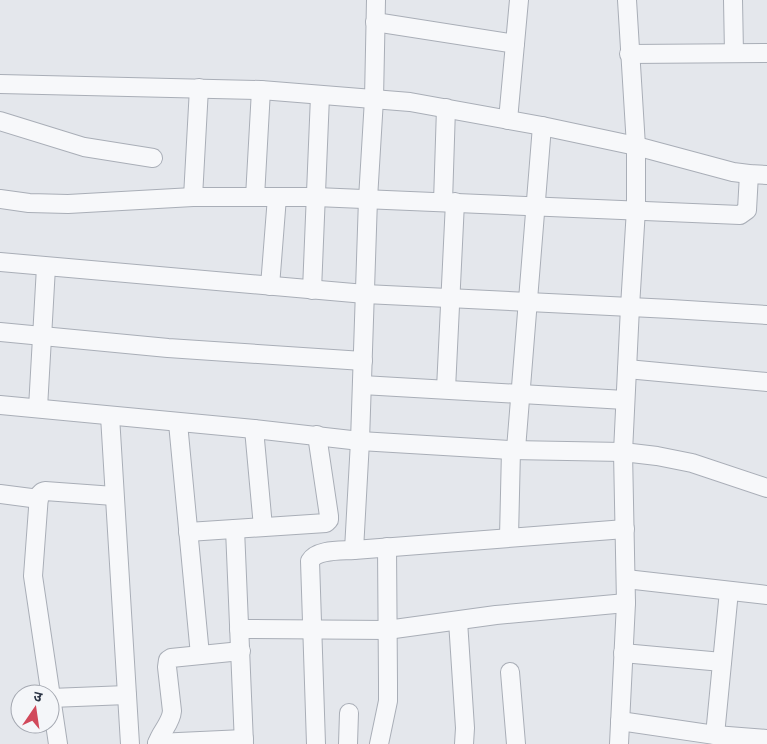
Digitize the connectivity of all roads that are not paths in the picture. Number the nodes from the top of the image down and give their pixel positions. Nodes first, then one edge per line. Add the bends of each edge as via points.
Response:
1 (376, 0) edge
2 (519, 0) edge
3 (627, 0) edge
4 (733, 0) edge
5 (375, 22) junction
6 (515, 44) junction
7 (734, 53) junction
8 (767, 53) edge
9 (629, 54) junction
10 (0, 84) edge
11 (199, 88) junction
12 (261, 90) junction
13 (320, 96) junction
14 (374, 99) junction
15 (446, 108) junction
16 (508, 120) junction
17 (0, 121) edge
18 (542, 126) junction
19 (636, 146) junction
20 (154, 158) dead end
21 (749, 174) junction
22 (767, 175) edge
23 (193, 197) junction
24 (255, 197) junction
25 (276, 197) junction
26 (316, 197) junction
27 (0, 198) edge
28 (368, 199) junction
29 (449, 202) junction
30 (535, 205) junction
31 (636, 209) junction
32 (0, 262) edge
33 (46, 267) junction
34 (270, 286) junction
35 (312, 290) junction
36 (365, 294) junction
37 (452, 298) junction
38 (528, 302) junction
39 (630, 306) junction
40 (767, 315) edge
41 (0, 332) edge
42 (43, 336) junction
43 (363, 360) junction
44 (626, 370) junction
45 (767, 382) edge
46 (362, 385) junction
47 (446, 390) junction
48 (521, 394) junction
49 (625, 400) junction
50 (0, 405) edge
51 (38, 408) junction
52 (110, 416) junction
53 (178, 423) junction
54 (254, 429) junction
55 (318, 436) junction
56 (360, 441) junction
57 (513, 450) junction
58 (623, 452) junction
59 (767, 488) edge
60 (0, 494) edge
61 (114, 496) junction
62 (39, 499) junction
63 (263, 527) junction
64 (235, 529) junction
65 (625, 529) junction
66 (188, 532) junction
67 (509, 536) junction
68 (387, 547) junction
69 (354, 550) junction
70 (626, 579) junction
71 (729, 591) junction
72 (767, 595) edge
73 (626, 602) junction
74 (458, 621) junction
75 (239, 629) junction
76 (312, 629) junction
77 (387, 630) junction
78 (241, 651) junction
79 (623, 653) junction
80 (200, 655) junction
81 (722, 662) junction
82 (510, 672) dead end
83 (49, 684) edge
84 (127, 695) junction
85 (60, 698) edge
86 (349, 713) dead end
87 (620, 721) junction
88 (715, 735) junction
89 (767, 739) edge
90 (244, 741) edge
91 (130, 744) edge
92 (157, 744) edge
93 (316, 744) edge
94 (348, 744) edge
95 (379, 744) edge
96 (464, 744) edge
97 (516, 744) edge
98 (619, 744) edge

1 - 5 street
2 - 6 street
3 - 9 street
4 - 7 street
5 - 6 street
5 - 14 street
6 - 16 street
7 - 8 street
7 - 9 street
9 - 19 street
10 - 11 street
11 - 12 street
11 - 23 street
12 - 13 street
12 - 24 street
13 - 14 street
13 - 26 street
14 - 15 street
14 - 28 street
15 - 16 street
15 - 29 street
16 - 18 street
17 - 20 street via 84,147
18 - 19 street
18 - 30 street
19 - 21 street
19 - 31 street
21 - 22 street
21 - 31 street via 744,213
23 - 24 street
23 - 27 street via 68,204
24 - 25 street
25 - 26 street
25 - 34 street
26 - 28 street
26 - 35 street
28 - 29 street
28 - 36 street
29 - 30 street
29 - 37 street
30 - 31 street
30 - 38 street
31 - 39 street
32 - 33 street
33 - 34 street
33 - 42 street
34 - 35 street
35 - 36 street
36 - 37 street
36 - 43 street
37 - 38 street
37 - 47 street
38 - 39 street
38 - 48 street
39 - 40 street
39 - 44 street
41 - 42 street
42 - 43 street via 168,348
42 - 51 street
43 - 46 street
44 - 45 street
44 - 49 street
46 - 47 street
46 - 56 street
47 - 48 street
48 - 49 street
48 - 57 street
49 - 58 street
50 - 51 street
51 - 52 street
52 - 53 street
52 - 61 street
53 - 54 street
53 - 66 street
54 - 55 street
54 - 63 street
55 - 56 street
55 - 63 street via 329,520 321,524
56 - 57 street
56 - 69 street
57 - 58 street
57 - 67 street
58 - 59 street via 692,463
58 - 65 street
60 - 62 street
61 - 62 street via 45,491 40,493
61 - 84 street
62 - 83 street via 33,576
63 - 64 street
64 - 66 street
64 - 75 street
65 - 67 street
65 - 70 street
66 - 80 street
67 - 68 street
68 - 69 street
68 - 77 street
69 - 76 street via 319,553 312,557
70 - 71 street
70 - 73 street
71 - 72 street
71 - 81 street
73 - 74 street
73 - 79 street
74 - 77 street
74 - 96 street
75 - 76 street
75 - 78 street
76 - 77 street
76 - 93 street
77 - 95 street via 388,701
78 - 80 street
78 - 90 street
79 - 81 street
79 - 87 street
80 - 92 street via 168,660 172,711
81 - 88 street
82 - 97 street
84 - 85 street
84 - 91 street
86 - 94 street
87 - 88 street
87 - 98 street
88 - 89 street
90 - 92 street

